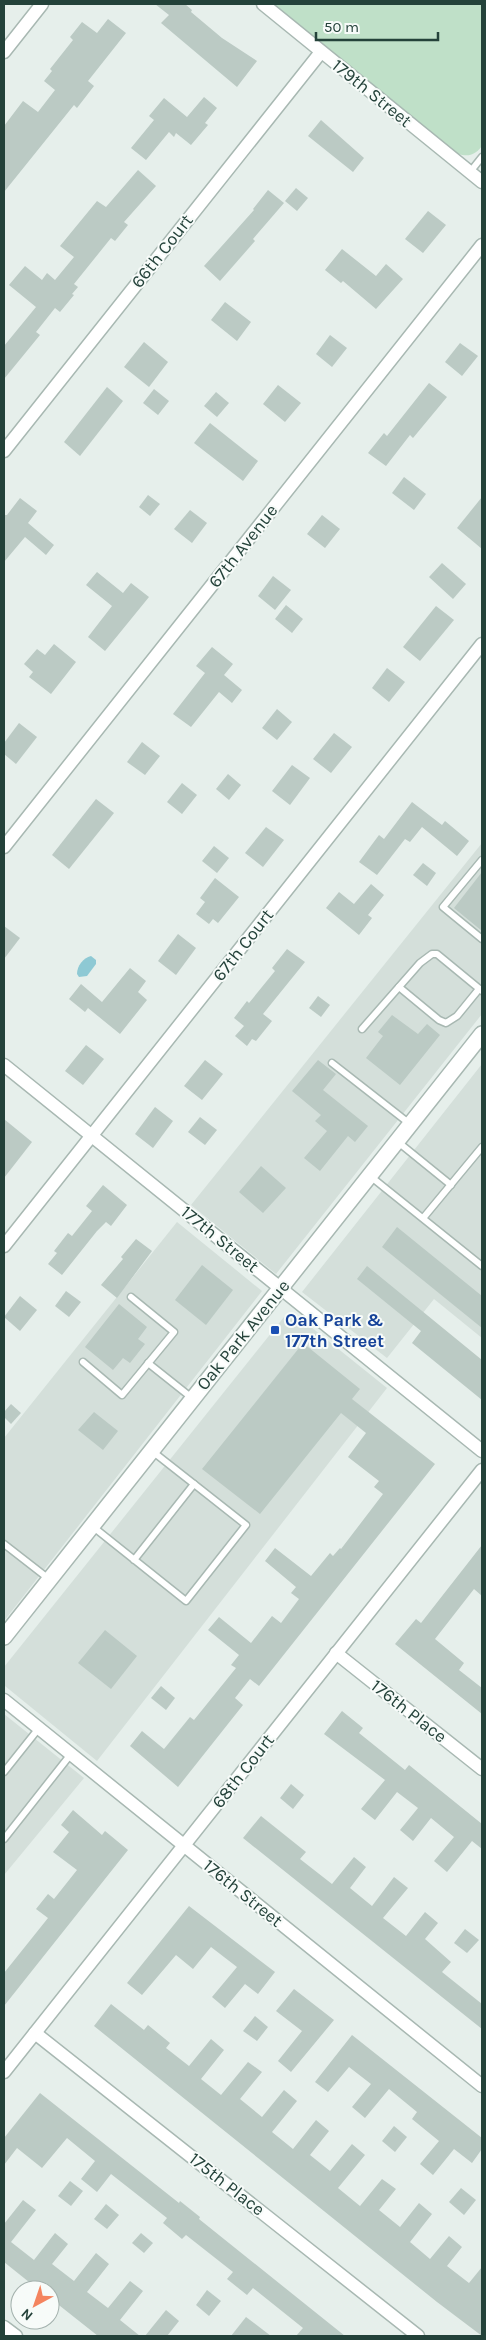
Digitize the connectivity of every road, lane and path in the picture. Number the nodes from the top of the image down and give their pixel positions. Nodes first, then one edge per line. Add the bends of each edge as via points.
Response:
1 (42, 4) edge
2 (263, 4) edge
3 (4, 52) edge
4 (321, 52) junction
5 (482, 157) edge
6 (470, 172) junction
7 (482, 182) edge
8 (482, 245) edge
9 (8, 436) edge
10 (4, 451) edge
11 (482, 644) edge
12 (4, 847) edge
13 (482, 860) edge
14 (482, 939) edge
15 (398, 987) junction
16 (481, 990) edge
17 (362, 1029) dead end
18 (481, 1037) edge
19 (332, 1063) dead end
20 (4, 1065) edge
21 (410, 1124) junction
22 (91, 1136) junction
23 (397, 1141) junction
24 (482, 1147) edge
25 (370, 1176) junction
26 (451, 1185) junction
27 (424, 1218) junction
28 (4, 1246) edge
29 (482, 1266) edge
30 (280, 1288) junction
31 (131, 1297) dead end
32 (83, 1362) dead end
33 (148, 1363) junction
34 (193, 1398) junction
35 (152, 1450) junction
36 (482, 1451) edge
37 (482, 1470) edge
38 (194, 1484) junction
39 (92, 1526) junction
40 (4, 1544) edge
41 (134, 1560) junction
42 (49, 1579) junction
43 (4, 1637) edge
44 (336, 1653) junction
45 (4, 1700) edge
46 (39, 1728) junction
47 (71, 1754) junction
48 (482, 1769) edge
49 (4, 1772) edge
50 (4, 1839) edge
51 (184, 1845) junction
52 (35, 2033) junction
53 (4, 2072) edge
54 (482, 2086) edge
55 (4, 2327) edge
56 (16, 2336) edge
57 (418, 2336) edge

1 - 3 street
2 - 4 street, 179th Street
4 - 6 street, 179th Street
4 - 9 street, 66th Court
5 - 6 lane
6 - 7 street, 179th Street
8 - 12 street, 67th Avenue
9 - 10 street, 66th Court
11 - 22 street, 67th Court
13 - 14 lane via 443,907
15 - 16 lane via 446,1022 451,1021
15 - 16 lane via 420,963 436,954
15 - 17 lane
18 - 21 street, Oak Park Avenue
19 - 21 lane
20 - 22 street, 177th Street
21 - 23 street, Oak Park Avenue
22 - 28 street, 67th Court
22 - 30 street, 177th Street
23 - 25 street, Oak Park Avenue
23 - 26 lane
24 - 26 lane
25 - 27 lane
25 - 30 street, Oak Park Avenue
26 - 27 lane
27 - 29 lane
30 - 34 street, Oak Park Avenue
30 - 36 street, 177th Street
31 - 33 lane via 174,1332
32 - 33 lane via 122,1395
33 - 34 lane
34 - 35 street, Oak Park Avenue
35 - 38 lane
35 - 39 street, Oak Park Avenue
37 - 44 street, 68th Court
38 - 41 lane
38 - 41 lane via 246,1525 240,1533 186,1601
39 - 41 lane
39 - 42 street, Oak Park Avenue
40 - 42 lane
42 - 43 street, Oak Park Avenue
44 - 48 street, 176th Place
44 - 51 street, 68th Court
45 - 46 street, 176th Street
46 - 47 street, 176th Street
46 - 49 lane
47 - 50 lane
47 - 51 street, 176th Street
51 - 52 street, 68th Court
51 - 54 street, 176th Street
52 - 53 street, 68th Court
52 - 57 street, 175th Place
55 - 56 street

